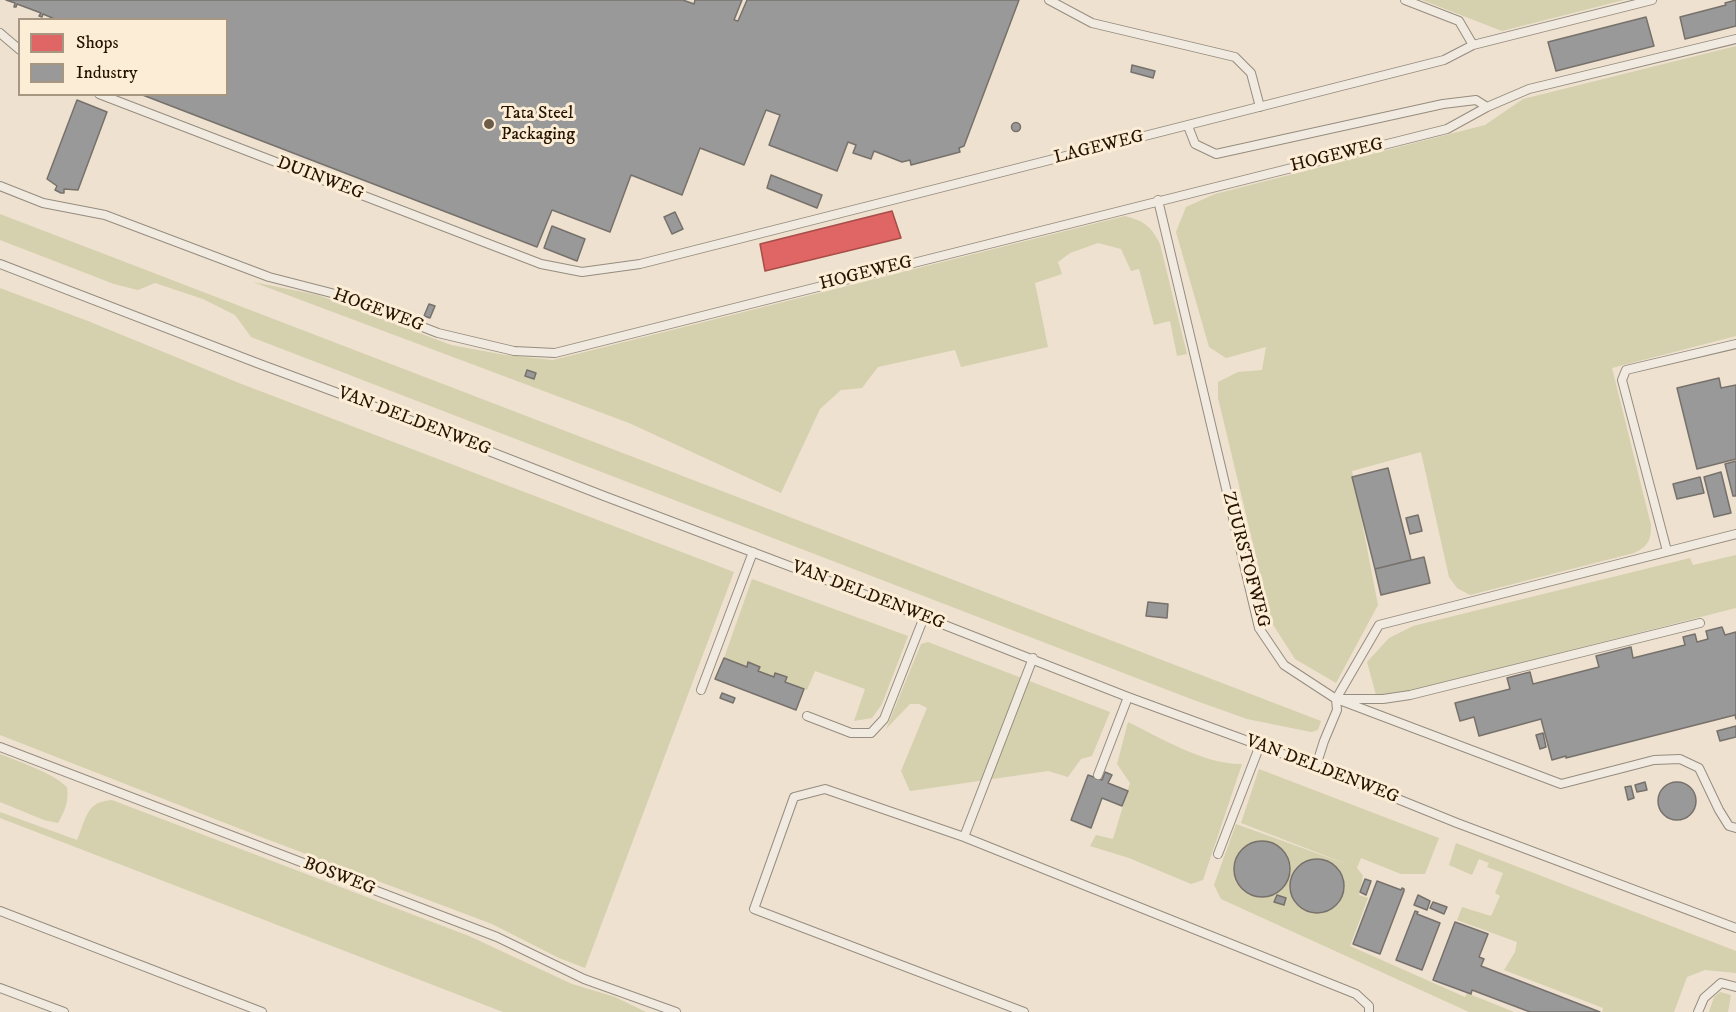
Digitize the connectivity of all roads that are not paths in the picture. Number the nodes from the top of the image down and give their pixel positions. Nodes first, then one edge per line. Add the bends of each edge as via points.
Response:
1 (1049, 0) edge
2 (1405, 0) edge
3 (1652, 0) edge
4 (0, 33) edge
5 (1736, 39) edge
6 (1473, 45) junction
7 (18, 48) edge
8 (104, 96) edge
9 (1260, 107) junction
10 (1487, 107) junction
11 (1188, 126) junction
12 (0, 186) edge
13 (1158, 200) junction
14 (0, 264) edge
15 (541, 264) joint
16 (1736, 344) edge
17 (1736, 534) edge
18 (1667, 551) junction
19 (753, 552) junction
20 (924, 617) junction
21 (1700, 622) dead end
22 (1033, 658) junction
23 (701, 690) dead end
24 (1128, 697) junction
25 (1336, 699) junction
26 (807, 716) dead end
27 (1260, 746) junction
28 (0, 747) edge
29 (1316, 766) junction
30 (1098, 775) dead end
31 (1736, 828) edge
32 (964, 837) junction
33 (1218, 854) dead end
34 (0, 911) edge
35 (1736, 928) edge
36 (1736, 987) edge
37 (0, 988) edge
38 (64, 1012) edge
39 (262, 1012) edge
40 (676, 1012) edge
41 (1024, 1012) edge
42 (1369, 1012) edge
43 (1698, 1012) edge

1 - 9 lane via 1092,23 1235,57 1251,74
2 - 6 lane via 1459,21
3 - 6 lane, LAGEWEG
4 - 7 lane
5 - 10 lane, HOGEWEG via 1529,89
6 - 9 lane, LAGEWEG via 1444,60
8 - 15 lane, DUINWEG
9 - 11 lane, LAGEWEG
10 - 11 lane via 1476,100 1443,104 1216,154 1195,144
10 - 13 lane, HOGEWEG via 1447,129
11 - 15 lane, LAGEWEG via 640,264 582,272
12 - 13 lane, HOGEWEG via 43,203 105,215 269,277 343,296 438,333 514,351 555,353
13 - 25 lane, ZUURSTOFWEG via 1259,628 1284,665
14 - 19 lane, VAN DELDENWEG
16 - 18 lane via 1626,370 1622,380
17 - 18 lane
18 - 25 lane via 1379,625
19 - 20 lane, VAN DELDENWEG
19 - 23 lane
20 - 22 lane, VAN DELDENWEG
20 - 26 lane via 884,719 871,733 851,734
21 - 25 lane via 1410,695
22 - 24 lane, VAN DELDENWEG
22 - 32 lane
24 - 27 lane, VAN DELDENWEG
24 - 30 lane
25 - 29 lane via 1337,710
25 - 31 lane, ZUURSTOFWEG via 1560,784 1654,760 1680,759 1700,768 1719,810 1729,826
27 - 29 lane, VAN DELDENWEG
27 - 33 lane
28 - 40 lane, BOSWEG via 497,937 584,979
29 - 35 lane, VAN DELDENWEG
32 - 41 lane via 825,789 794,797 754,909
32 - 42 lane via 1356,994 1369,1006
34 - 39 lane
36 - 43 lane via 1721,983 1704,998
37 - 38 lane

